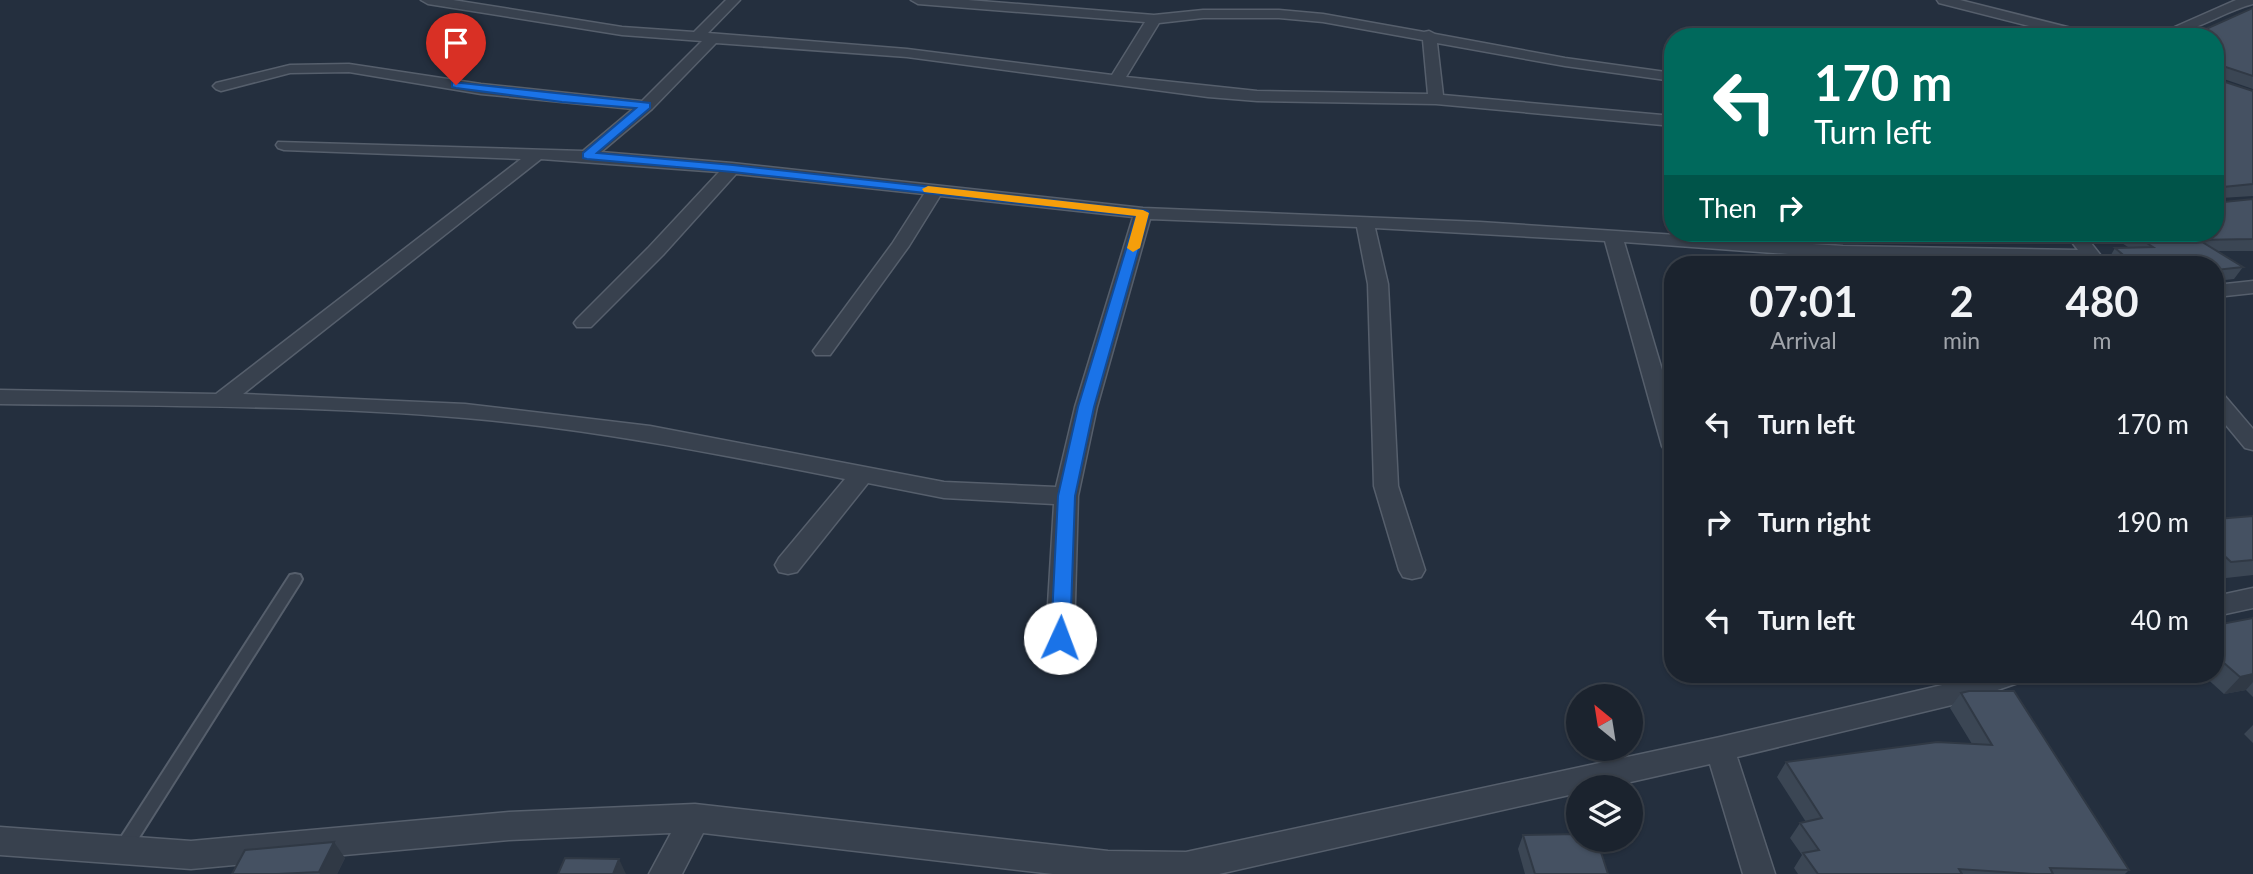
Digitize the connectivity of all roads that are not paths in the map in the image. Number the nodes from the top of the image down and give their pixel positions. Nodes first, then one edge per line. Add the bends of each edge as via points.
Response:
1 (428, 0) edge
2 (733, 0) edge
3 (919, 0) edge
4 (1256, 0) edge
5 (1944, 0) edge
6 (2250, 0) edge
7 (1019, 3) edge
8 (2232, 5) junction
9 (2253, 11) edge
10 (1244, 14) junction
11 (1154, 19) junction
12 (2054, 28) edge
13 (2180, 28) edge
14 (1429, 35) junction
15 (696, 38) junction
16 (712, 40) junction
17 (1664, 76) edge
18 (1116, 81) junction
19 (221, 86) dead end
20 (1436, 99) junction
21 (646, 106) junction
22 (1664, 120) edge
23 (284, 145) dead end
24 (539, 153) junction
25 (587, 156) junction
26 (733, 168) junction
27 (935, 190) junction
28 (1143, 213) junction
29 (1365, 223) junction
30 (1613, 236) junction
31 (1664, 241) edge
32 (1677, 242) edge
33 (2081, 242) edge
34 (1826, 256) edge
35 (2093, 256) edge
36 (2253, 287) edge
37 (2224, 290) edge
38 (584, 323) dead end
39 (823, 351) dead end
40 (0, 397) edge
41 (222, 400) junction
42 (2224, 409) edge
43 (1664, 414) edge
44 (2253, 443) edge
45 (862, 474) junction
46 (1066, 496) junction
47 (788, 565) dead end
48 (1412, 569) dead end
49 (295, 579) dead end
50 (2253, 598) edge
51 (2224, 604) edge
52 (1060, 638) dead end
53 (1985, 683) edge
54 (1720, 749) junction
55 (695, 818) junction
56 (0, 841) edge
57 (122, 850) junction
58 (183, 865) edge
59 (665, 874) edge
60 (1759, 874) edge

1 - 15 street via 622,32
2 - 15 street
3 - 7 street
4 - 10 street
5 - 12 street
6 - 8 street
7 - 11 street
8 - 9 street
8 - 13 street
10 - 11 street
10 - 14 street via 1324,18
11 - 18 street
14 - 17 street
14 - 20 street
15 - 16 street
16 - 18 street via 906,53
16 - 21 street
18 - 20 street via 1257,96
19 - 21 street via 290,69 349,68 535,96
20 - 22 street
21 - 25 street
23 - 24 street
24 - 25 street
24 - 41 street
25 - 26 street
26 - 27 street
26 - 38 street
27 - 28 street
27 - 39 street
28 - 29 street
28 - 46 street via 1086,407
29 - 30 street
29 - 48 street via 1378,284 1387,486
30 - 31 street
30 - 43 street
32 - 34 street
33 - 35 street
36 - 37 street
40 - 41 street
41 - 45 street via 465,411 650,433
42 - 44 street
45 - 46 street via 944,490
45 - 47 street
46 - 52 street
49 - 57 lane
50 - 51 street
53 - 54 street
54 - 55 street via 1185,867 1108,866
54 - 60 street
55 - 58 street via 509,826
55 - 59 street
56 - 57 street
57 - 58 street

